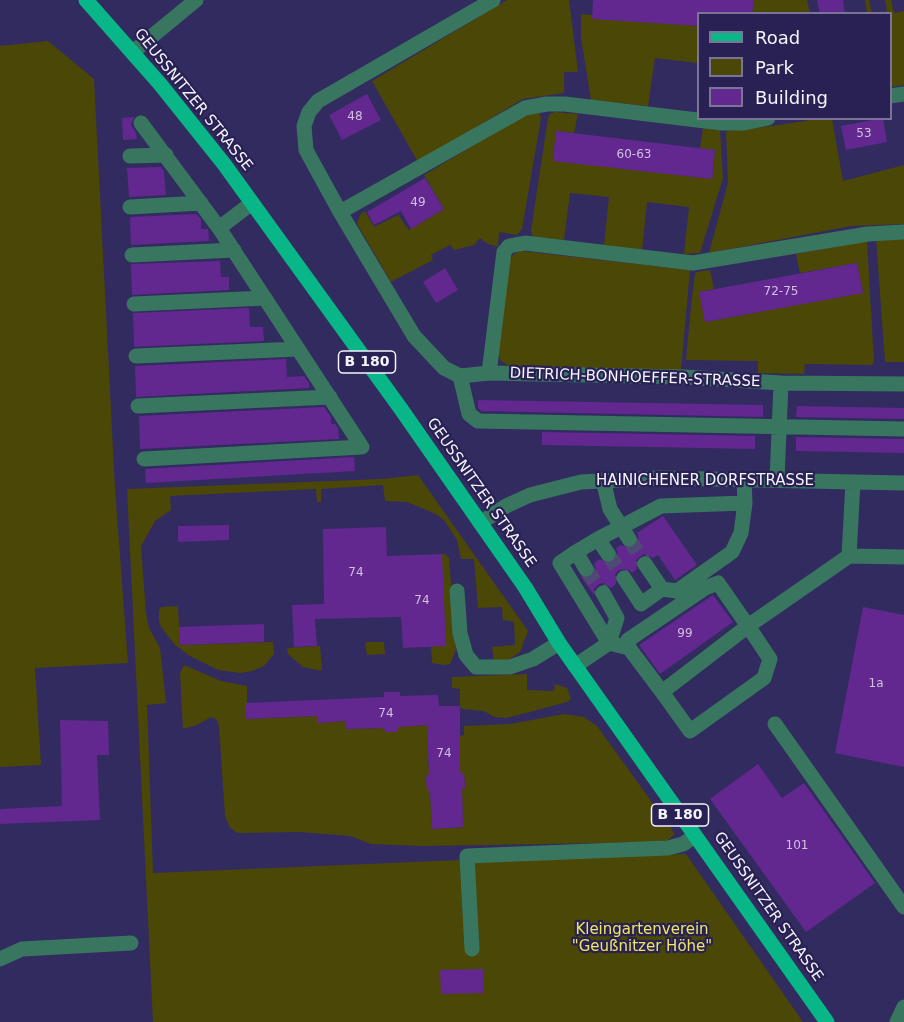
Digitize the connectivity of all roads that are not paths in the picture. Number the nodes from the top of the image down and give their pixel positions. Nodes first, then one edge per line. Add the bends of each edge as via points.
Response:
1 (86, 0) edge
2 (196, 0) edge
3 (493, 0) edge
4 (133, 52) junction
5 (697, 120) edge
6 (697, 120) edge
7 (758, 120) edge
8 (141, 123) dead end
9 (166, 155) junction
10 (130, 156) dead end
11 (201, 203) junction
12 (252, 203) junction
13 (130, 207) dead end
14 (340, 212) junction
15 (219, 228) junction
16 (904, 232) edge
17 (234, 250) junction
18 (132, 255) dead end
19 (265, 298) junction
20 (134, 304) dead end
21 (298, 349) junction
22 (136, 356) dead end
23 (489, 373) junction
24 (460, 376) junction
25 (781, 383) junction
26 (904, 384) edge
27 (330, 397) junction
28 (138, 406) dead end
29 (778, 427) junction
30 (904, 429) edge
31 (144, 459) dead end
32 (603, 480) junction
33 (744, 480) junction
34 (777, 480) junction
35 (853, 482) junction
36 (904, 483) edge
37 (745, 503) junction
38 (480, 523) junction
39 (625, 532) junction
40 (598, 539) junction
41 (576, 552) junction
42 (608, 554) tunnel mouth
43 (849, 556) junction
44 (904, 557) edge
45 (645, 564) tunnel mouth
46 (586, 569) tunnel mouth
47 (624, 578) tunnel mouth
48 (662, 589) junction
49 (457, 591) dead end
50 (603, 593) tunnel mouth
51 (641, 604) junction
52 (617, 618) junction
53 (748, 626) junction
54 (559, 643) junction
55 (609, 643) junction
56 (629, 648) junction
57 (575, 666) junction
58 (662, 693) junction
59 (775, 724) dead end
60 (695, 836) junction
61 (904, 907) edge
62 (131, 943) dead end
63 (472, 949) dead end
64 (0, 959) edge
65 (904, 1007) edge
66 (827, 1022) edge
67 (897, 1022) edge

1 - 4 main road, GEUSSNITZER STRASSE / B 180
2 - 4 street
3 - 14 street via 324,98 309,112 304,126 306,150
4 - 12 main road, GEUSSNITZER STRASSE / B 180
5 - 7 street
6 - 14 street via 565,104 525,108
8 - 9 street
9 - 10 street
9 - 11 street
11 - 13 street
11 - 15 street
12 - 15 street
12 - 38 main road, GEUSSNITZER STRASSE / B 180
14 - 24 street via 414,336 444,368
15 - 17 street
16 - 23 street, DIETRICH-BONHOEFFER-STRASSE via 868,234 703,262 582,246 509,246 504,252
17 - 18 street
17 - 19 street
19 - 20 street
19 - 21 street
21 - 22 street
21 - 27 street
23 - 24 street, DIETRICH-BONHOEFFER-STRASSE
23 - 25 street, DIETRICH-BONHOEFFER-STRASSE
24 - 29 street via 469,414 478,421
25 - 26 street, DIETRICH-BONHOEFFER-STRASSE
25 - 29 street, DIETRICH-BONHOEFFER-STRASSE
27 - 28 street
27 - 31 street via 362,447
29 - 30 street
29 - 34 street, DIETRICH-BONHOEFFER-STRASSE
32 - 33 street, HAINICHENER DORFSTRASSE
32 - 38 street, HAINICHENER DORFSTRASSE via 544,490 506,506
32 - 39 street via 610,509
33 - 34 street, HAINICHENER DORFSTRASSE
33 - 37 street
34 - 35 street, HAINICHENER DORFSTRASSE
35 - 36 street, HAINICHENER DORFSTRASSE
35 - 43 street
37 - 39 street via 661,506
37 - 48 street via 741,533 732,552 677,591
38 - 54 main road, GEUSSNITZER STRASSE / B 180
39 - 40 street
40 - 41 street
40 - 42 street
41 - 46 street
41 - 55 street via 560,563
43 - 44 street
43 - 53 street
45 - 48 street
47 - 51 street
48 - 51 street
49 - 54 street via 460,633 466,655 476,668 510,667
50 - 52 street
51 - 52 street
52 - 55 street
53 - 56 street via 718,584 705,588 628,640
53 - 58 street
53 - 58 street via 770,659 764,678 690,732
54 - 57 main road, GEUSSNITZER STRASSE / B 180
55 - 56 street
55 - 57 street
56 - 58 street
57 - 60 main road, GEUSSNITZER STRASSE / B 180
59 - 61 street
60 - 63 street via 668,848 467,856
60 - 66 main road, GEUSSNITZER STRASSE / B 180
62 - 64 street via 22,949
65 - 67 street

